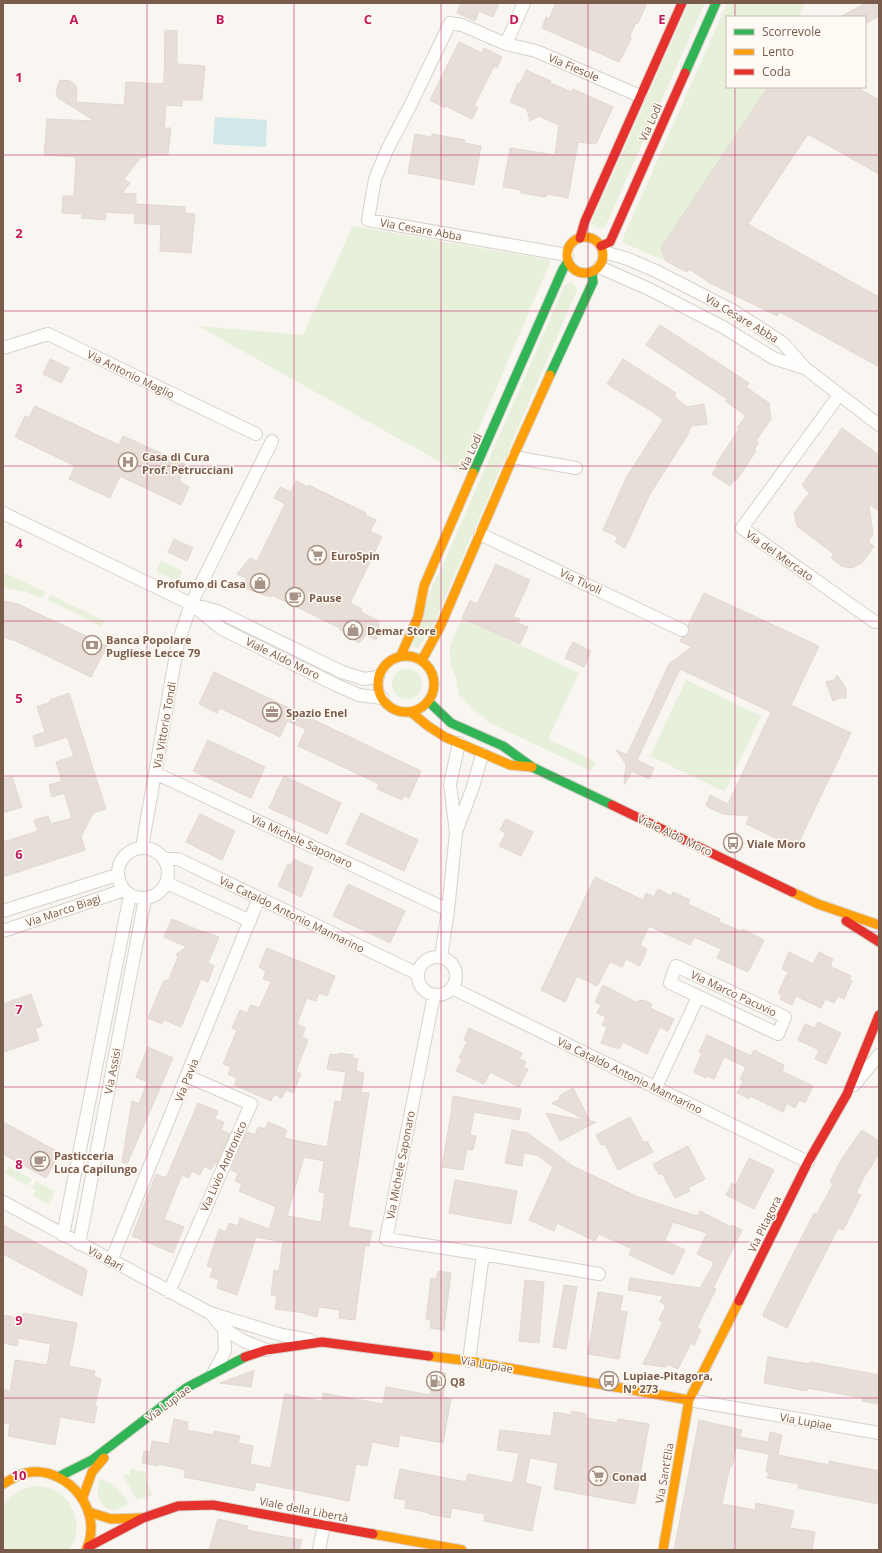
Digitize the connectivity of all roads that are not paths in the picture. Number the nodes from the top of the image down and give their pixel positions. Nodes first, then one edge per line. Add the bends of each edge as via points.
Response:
1 (524, 3) edge
2 (682, 3) edge
3 (716, 3) edge
4 (450, 23) joint
5 (506, 44) junction
6 (640, 96) junction
7 (580, 238) junction
8 (602, 249) junction
9 (568, 258) junction
10 (595, 270) junction
11 (3, 348) edge
12 (805, 368) junction
13 (839, 395) junction
14 (879, 425) edge
15 (256, 434) dead end
16 (272, 441) dead end
17 (513, 457) junction
18 (576, 468) dead end
19 (3, 513) edge
20 (480, 534) junction
21 (191, 604) junction
22 (875, 622) dead end
23 (682, 630) dead end
24 (401, 655) junction
25 (422, 660) junction
26 (378, 677) junction
27 (382, 698) junction
28 (429, 702) junction
29 (411, 712) junction
30 (459, 743) junction
31 (482, 754) junction
32 (532, 767) junction
33 (156, 773) junction
34 (456, 833) junction
35 (142, 848) junction
36 (165, 859) junction
37 (117, 875) junction
38 (167, 883) junction
39 (127, 892) junction
40 (259, 898) junction
41 (145, 899) junction
42 (818, 904) junction
43 (448, 910) junction
44 (3, 911) edge
45 (250, 921) junction
46 (879, 925) edge
47 (3, 931) edge
48 (879, 942) edge
49 (441, 957) junction
50 (418, 974) junction
51 (452, 988) junction
52 (434, 995) junction
53 (698, 997) junction
54 (879, 1015) edge
55 (879, 1040) edge
56 (879, 1055) edge
57 (862, 1059) junction
58 (187, 1076) junction
59 (656, 1087) junction
60 (847, 1094) junction
61 (808, 1162) junction
62 (3, 1202) edge
63 (63, 1235) junction
64 (79, 1244) junction
65 (483, 1254) junction
66 (111, 1261) junction
67 (599, 1274) dead end
68 (169, 1292) junction
69 (210, 1313) junction
70 (224, 1329) junction
71 (322, 1342) junction
72 (266, 1350) junction
73 (469, 1361) junction
74 (214, 1372) junction
75 (689, 1400) junction
76 (879, 1433) edge
77 (119, 1441) junction
78 (58, 1477) junction
79 (3, 1483) edge
80 (83, 1497) junction
81 (90, 1512) junction
82 (143, 1518) junction
83 (324, 1525) junction
84 (87, 1549) edge
85 (319, 1550) edge
86 (462, 1550) edge
87 (663, 1550) edge

1 - 5 street
2 - 6 street, Via Lodi
3 - 8 street, Via Lodi via 610,242
4 - 5 street, Via Fiesole
4 - 9 street, Via Cesare Abba via 387,150 375,179 368,220
5 - 6 street, Via Fiesole via 536,51
6 - 7 street, Via Lodi via 580,231
7 - 8 street via 592,238
7 - 9 street via 569,246
8 - 10 street via 603,261
8 - 12 street, Via Cesare Abba via 658,272 732,310 783,343
9 - 10 street via 573,268 579,272
9 - 24 street, Via Lodi via 424,586 418,617
10 - 12 street, Via Cesare Abba via 650,290 722,326 773,358
10 - 17 street via 593,282
11 - 15 street, Via Antonio Maglio via 48,334
12 - 13 street, Via Cesare Abba
13 - 14 street, Via Cesare Abba
13 - 22 street, Via del Mercato via 742,528
16 - 21 street
17 - 18 street
17 - 20 street
19 - 21 street, Viale Aldo Moro
20 - 23 street, Via Tivoli
20 - 25 street via 440,627
21 - 26 street, Viale Aldo Moro via 217,611 342,672 364,679
21 - 27 street, Viale Aldo Moro via 222,629 359,695
21 - 33 street, Via Vittorio Tondi via 178,643
24 - 25 street
24 - 26 street via 390,659
25 - 28 street via 432,672 435,687
26 - 27 street via 378,688
27 - 29 street, Viale Aldo Moro via 389,706
28 - 29 street
28 - 32 street, Viale Aldo Moro via 451,723 503,746
29 - 30 street, Viale Aldo Moro via 439,733
30 - 31 street, Viale Aldo Moro
30 - 34 street via 450,784
31 - 32 street, Viale Aldo Moro via 510,765
31 - 34 street via 474,787
32 - 42 street, Viale Aldo Moro
33 - 35 street, Via Vittorio Tondi
33 - 43 street, Via Michele Saponaro
34 - 43 street
35 - 36 street via 155,850
35 - 37 street via 129,852 120,862
36 - 38 street via 169,871
36 - 40 street, Via Cataldo Antonio Mannarino via 178,859
37 - 39 street via 119,883
37 - 44 street, Via Marco Biagi
38 - 41 street via 158,894
38 - 45 street
39 - 41 street
39 - 47 street, Via Marco Biagi
39 - 63 street, Via Assisi
40 - 45 street, Via Pavia
40 - 50 street, Via Cataldo Antonio Mannarino
41 - 64 street, Via Assisi
42 - 46 street, Viale Aldo Moro
42 - 48 street, Viale Aldo Moro
43 - 49 street
45 - 58 street, Via Pavia
49 - 50 street via 426,960 420,966
49 - 51 street via 454,966 456,981
50 - 52 street via 422,988
51 - 52 street via 441,995
51 - 59 street, Via Cataldo Antonio Mannarino
52 - 65 street, Via Michele Saponaro via 386,1239
53 - 53 street, Via Marco Pacuvio via 778,1034 785,1017 676,966 670,983
53 - 59 street, Via Marco Pacuvio
54 - 57 street, Via Pitagora
55 - 57 street, Via Pitagora
56 - 60 street
57 - 60 street, Via Pitagora
58 - 66 street, Via Pavia
58 - 68 street, Via Livio Andronico via 251,1104
59 - 61 street, Via Cataldo Antonio Mannarino
60 - 61 street, Via Pitagora
61 - 75 street, Via Pitagora
62 - 63 street, Via Bari
63 - 64 street, Via Bari
64 - 66 street, Via Bari
65 - 67 street, Via Michele Saponaro
65 - 73 street
66 - 68 street, Via Bari
68 - 69 street, Via Bari
69 - 70 street, Via Bari
69 - 71 street, Via Bari via 282,1335
70 - 72 street, Via Bari
70 - 74 street via 225,1351
71 - 72 street, Via Lupiae
71 - 73 street, Via Lupiae
72 - 74 street, Via Lupiae via 239,1359
73 - 75 street, Via Lupiae
74 - 77 street, Via Lupiae via 186,1388
75 - 76 street, Via Lupiae
75 - 87 street, Via Sant'Elia
77 - 78 street, Via Lupiae via 87,1463
77 - 80 street, Via Lupiae via 92,1472
78 - 79 street, Viale della Libertà via 39,1472 20,1475
78 - 80 street, Viale della Libertà via 72,1485
80 - 81 street, Viale della Libertà
81 - 82 street, Viale della Libertà via 111,1519
81 - 84 street, Viale della Libertà via 92,1530
82 - 83 street, Viale della Libertà via 178,1506 213,1505
82 - 84 street, Viale della Libertà
83 - 85 street
83 - 86 street, Viale della Libertà

